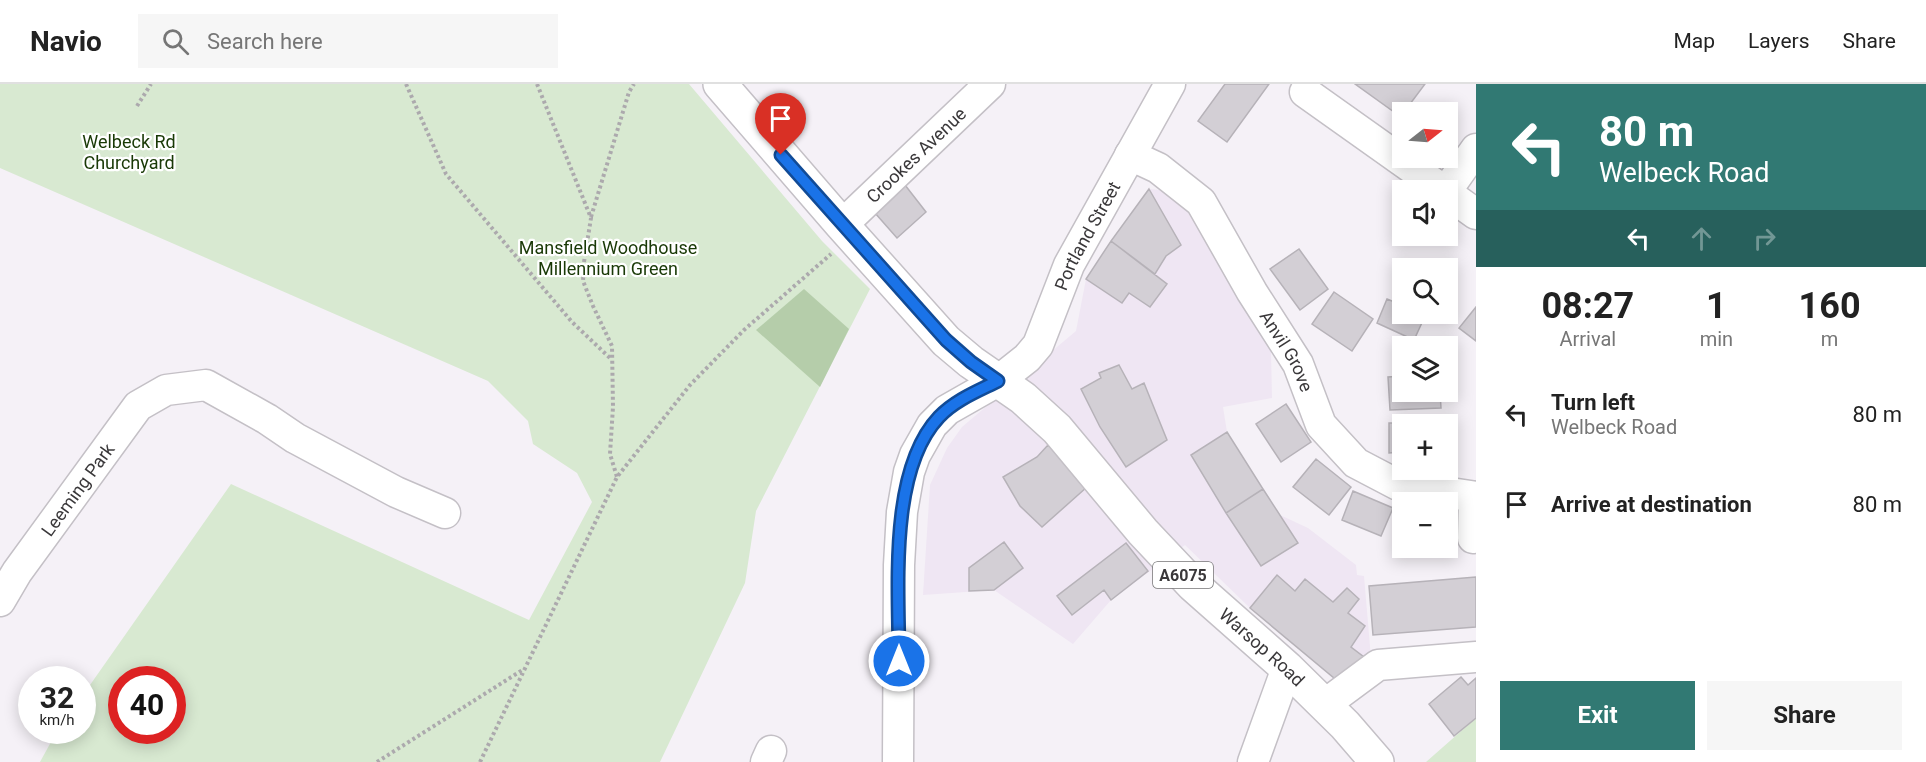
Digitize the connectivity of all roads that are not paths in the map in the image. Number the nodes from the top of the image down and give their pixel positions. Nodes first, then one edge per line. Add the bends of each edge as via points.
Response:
1 (720, 84) edge
2 (990, 84) edge
3 (1170, 84) edge
4 (1305, 92) dead end
5 (1392, 148) edge
6 (1476, 149) edge
7 (1130, 155) junction
8 (1418, 168) edge
9 (1432, 180) edge
10 (1454, 180) edge
11 (1458, 201) edge
12 (1476, 214) edge
13 (842, 225) junction
14 (998, 381) junction
15 (1475, 497) edge
16 (445, 513) dead end
17 (1473, 538) dead end
18 (8, 567) edge
19 (0, 602) edge
20 (1476, 657) edge
21 (1287, 669) junction
22 (1324, 705) junction
23 (898, 762) edge
24 (1253, 762) edge
25 (1377, 762) edge

1 - 13 main road, A6075
2 - 13 street, Crookes Avenue
3 - 7 street, Portland Street
4 - 5 street
6 - 10 street
7 - 14 street, Portland Street via 1069,265 1038,345
7 - 15 street, Anvil Grove via 1158,168 1201,202 1298,364 1321,425 1356,463 1398,485
8 - 9 street
11 - 12 street
13 - 14 main road, A6075 via 946,340
14 - 21 main road, Warsop Road / A6075 via 1057,429 1193,585
14 - 23 street, Portland Street via 938,418 909,472 899,565
15 - 17 street, Anvil Grove
16 - 18 street, Leeming Park via 325,455 207,385 166,390 138,406
18 - 19 street, Leeming Park
20 - 22 street via 1378,665
21 - 22 main road, Warsop Road / A6075
21 - 24 street
22 - 25 main road, Warsop Road / A6075

